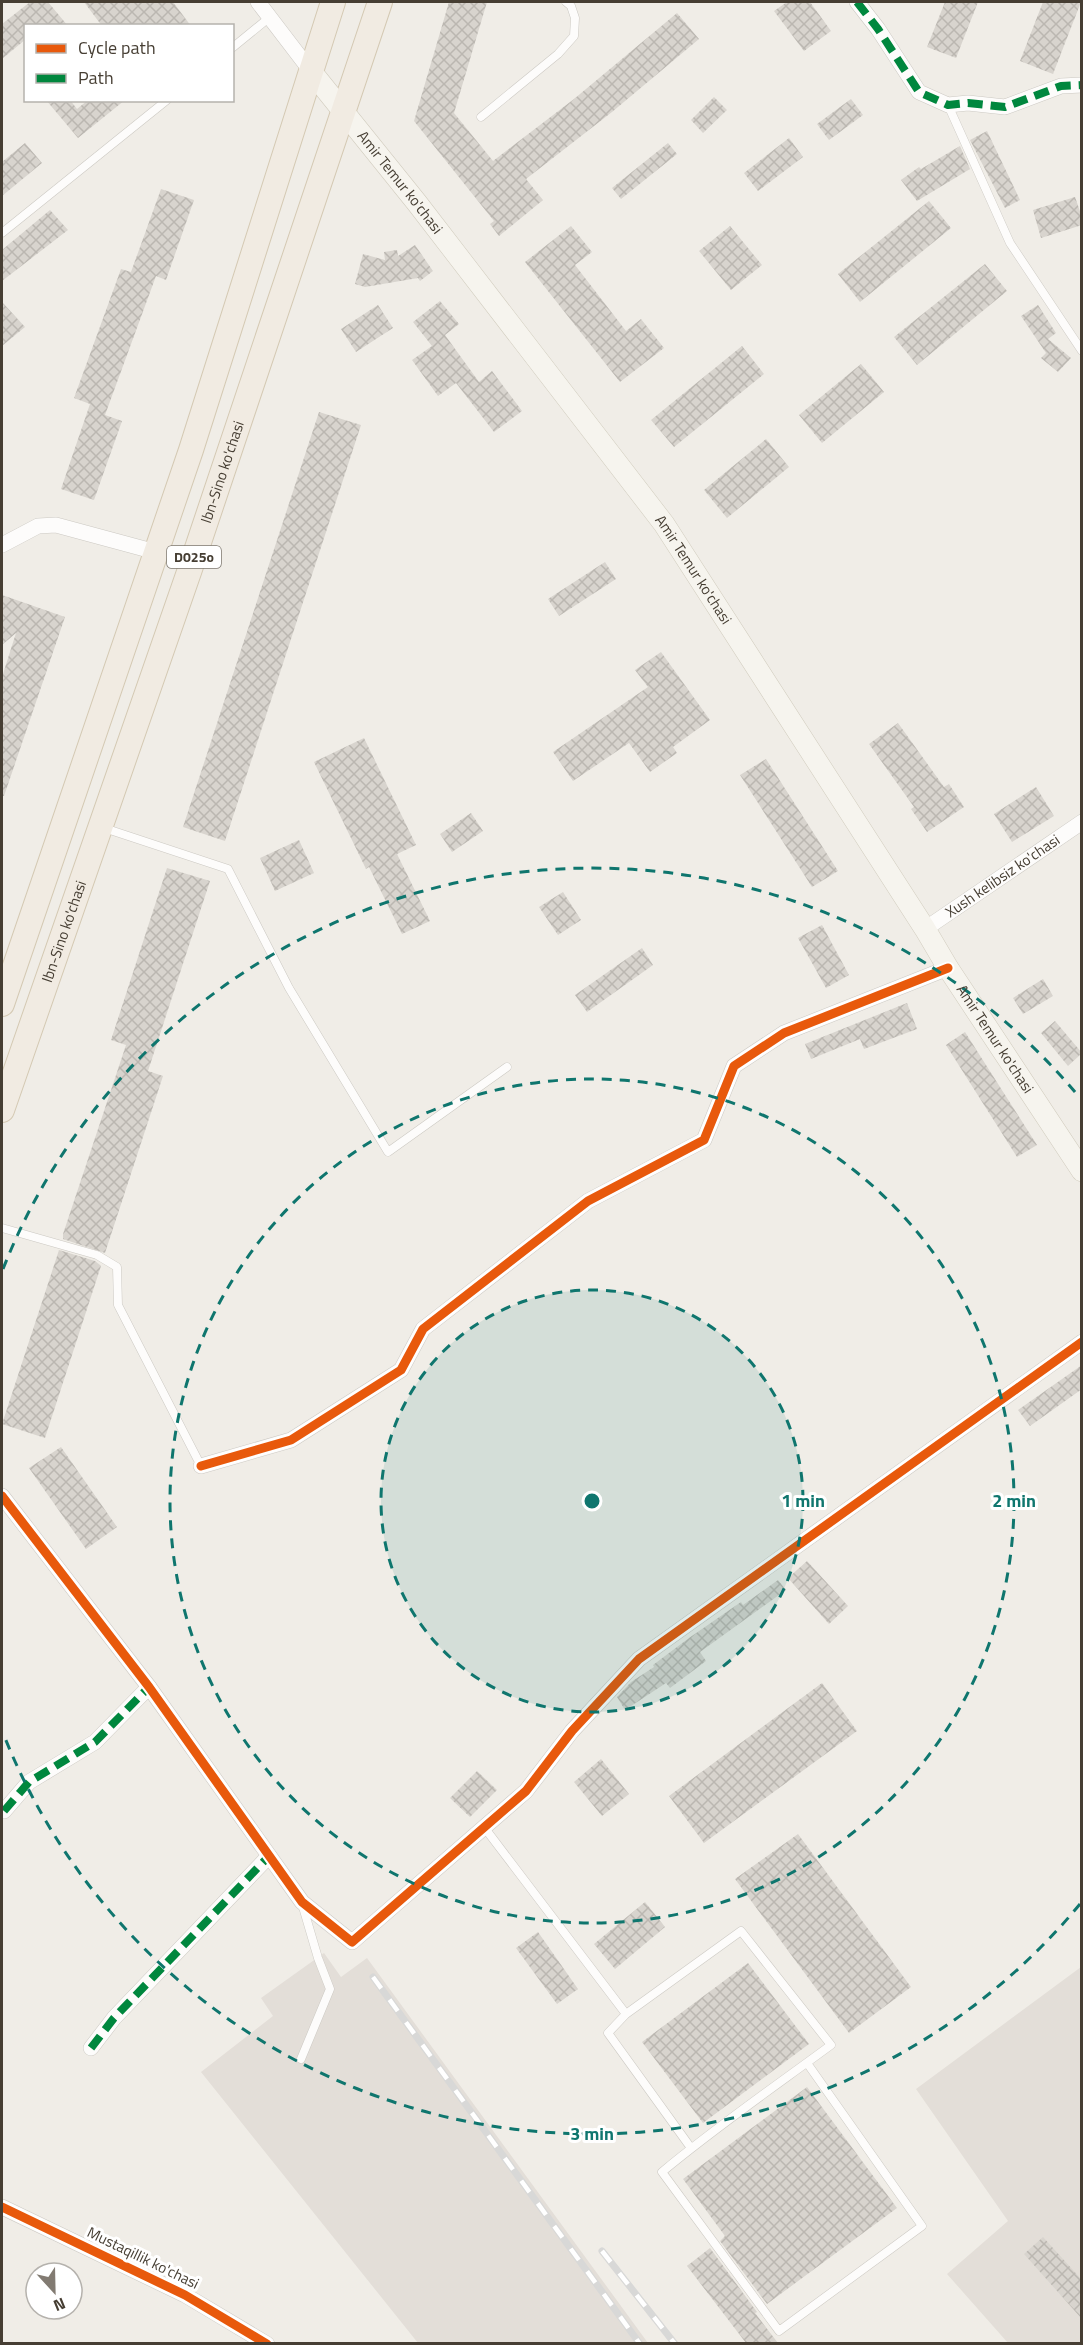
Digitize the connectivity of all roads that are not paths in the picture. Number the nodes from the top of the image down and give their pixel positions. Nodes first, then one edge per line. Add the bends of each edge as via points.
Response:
1 (258, 2) edge
2 (333, 2) edge
3 (380, 2) edge
4 (566, 2) edge
5 (857, 2) edge
6 (270, 18) junction
7 (234, 46) edge
8 (310, 70) junction
9 (1082, 86) edge
10 (165, 102) edge
11 (948, 105) junction
12 (344, 112) junction
13 (481, 117) dead end
14 (2, 233) edge
15 (1082, 351) edge
16 (2, 545) edge
17 (156, 552) junction
18 (1082, 822) edge
19 (100, 827) junction
20 (925, 929) junction
21 (948, 968) junction
22 (2, 1004) edge
23 (507, 1067) dead end
24 (2, 1110) edge
25 (1082, 1172) edge
26 (2, 1228) edge
27 (1082, 1342) edge
28 (201, 1467) joint
29 (2, 1496) edge
30 (148, 1687) junction
31 (4, 1810) dead end
32 (484, 1827) junction
33 (269, 1856) junction
34 (302, 1902) junction
35 (626, 2014) junction
36 (91, 2048) dead end
37 (301, 2059) dead end
38 (807, 2062) junction
39 (691, 2148) junction
40 (2, 2207) edge
41 (267, 2343) edge

1 - 6 street, Amir Temur ko'chasi
2 - 8 main road, D025o
3 - 12 main road, Ibn-Sino ko'chasi / D025o
4 - 13 lane via 575,18 574,36 558,54
5 - 11 street via 919,92
6 - 7 lane
6 - 8 street, Amir Temur ko'chasi
8 - 12 main road, Amir Temur ko'chasi
8 - 17 main road, D025o
9 - 11 street via 1061,86 1005,107
10 - 14 lane
11 - 15 lane via 1010,243
12 - 19 main road, Ibn-Sino ko'chasi / D025o
12 - 20 main road, Amir Temur ko'chasi via 664,524
16 - 17 street via 38,526 56,525
17 - 22 main road, D025o
18 - 20 street, Xush kelibsiz ko'chasi
19 - 23 lane via 228,869 290,988 388,1152
19 - 24 main road, Ibn-Sino ko'chasi / D025o
20 - 21 main road, Amir Temur ko'chasi
21 - 25 main road, Amir Temur ko'chasi
21 - 28 street via 784,1033 734,1066 704,1140 588,1201 423,1329 401,1370 291,1440
26 - 28 lane via 97,1255 117,1267 118,1305
27 - 32 street via 639,1659 572,1731 526,1791
29 - 30 street
30 - 31 street via 95,1742 28,1782
30 - 33 street
32 - 34 street via 351,1942
32 - 35 lane
33 - 34 street
33 - 36 street via 114,2018
34 - 37 lane via 330,1989
35 - 38 lane via 741,1931 831,2045
35 - 39 lane via 608,2034
38 - 39 lane
38 - 39 lane via 922,2226 779,2331 662,2172
40 - 41 street, Mustaqillik ko'chasi via 185,2295

